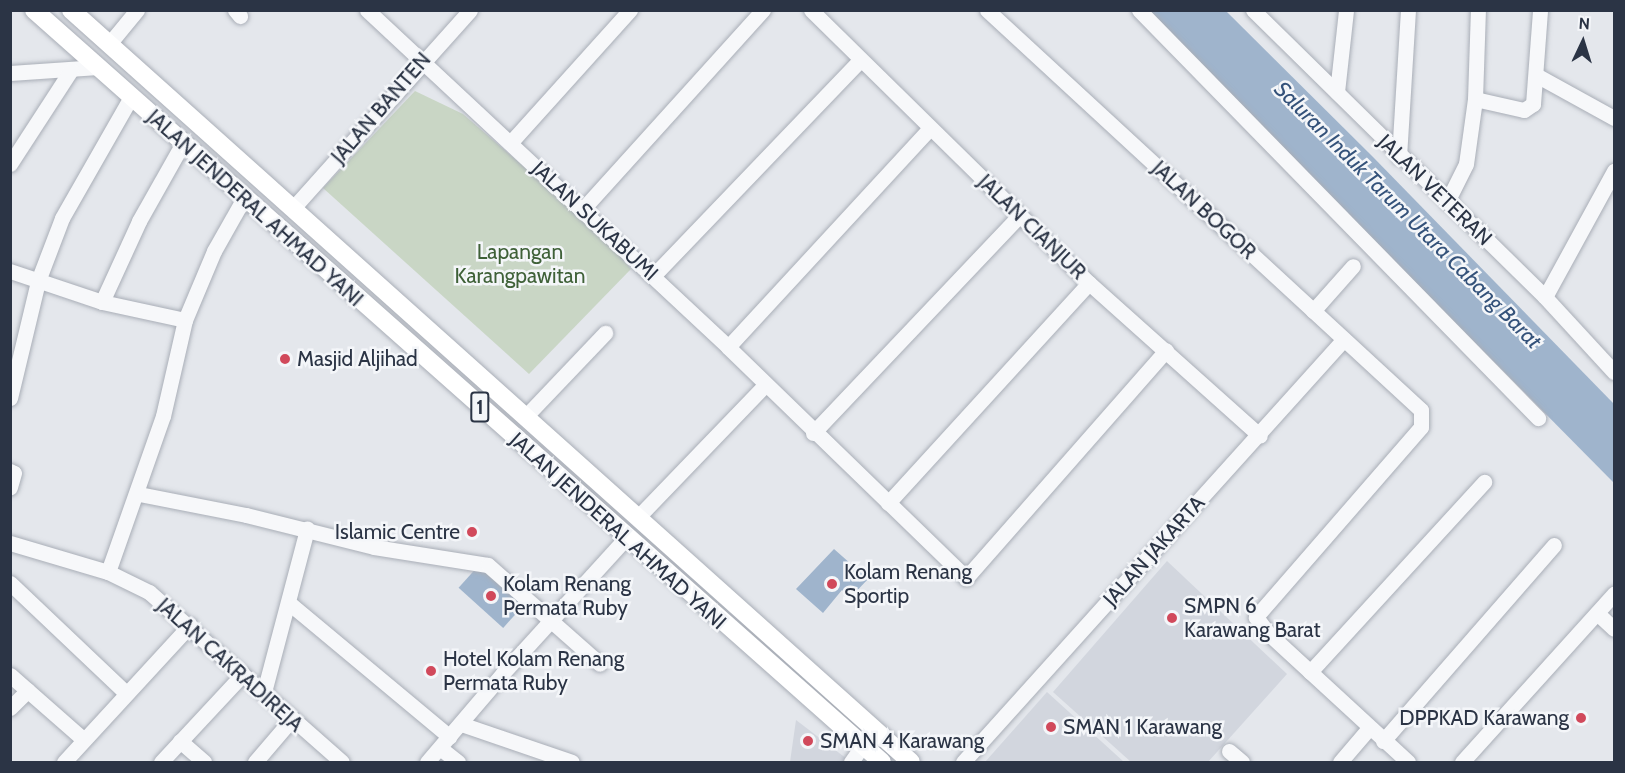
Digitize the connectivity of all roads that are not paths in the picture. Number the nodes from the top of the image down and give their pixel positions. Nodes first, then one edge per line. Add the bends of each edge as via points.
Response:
1 (34, 10) edge
2 (71, 10) edge
3 (137, 10) edge
4 (367, 10) edge
5 (470, 10) edge
6 (630, 10) edge
7 (764, 10) edge
8 (811, 10) edge
9 (987, 10) edge
10 (1139, 10) edge
11 (1253, 10) edge
12 (1346, 10) edge
13 (1408, 10) edge
14 (1478, 10) edge
15 (1540, 10) edge
16 (109, 44) junction
17 (422, 60) junction
18 (860, 60) junction
19 (98, 67) junction
20 (71, 70) junction
21 (10, 72) edge
22 (1536, 75) junction
23 (1337, 92) junction
24 (131, 97) junction
25 (1474, 99) junction
26 (1614, 118) edge
27 (929, 129) junction
28 (511, 142) junction
29 (183, 143) junction
30 (1399, 157) junction
31 (10, 164) edge
32 (1614, 171) edge
33 (244, 198) junction
34 (1447, 202) junction
35 (294, 207) junction
36 (582, 210) junction
37 (1019, 216) junction
38 (1353, 266) dead end
39 (10, 271) edge
40 (653, 276) junction
41 (38, 281) junction
42 (1089, 283) junction
43 (1545, 297) junction
44 (102, 302) junction
45 (1313, 311) junction
46 (185, 320) junction
47 (605, 333) dead end
48 (1344, 339) junction
49 (728, 347) junction
50 (1166, 350) junction
51 (1614, 372) edge
52 (765, 385) junction
53 (10, 398) edge
54 (526, 416) junction
55 (1538, 418) dead end
56 (813, 433) junction
57 (1260, 435) junction
58 (10, 471) edge
59 (1484, 482) dead end
60 (10, 487) edge
61 (139, 494) junction
62 (888, 502) junction
63 (638, 517) junction
64 (307, 529) junction
65 (626, 538) junction
66 (10, 543) edge
67 (1554, 545) dead end
68 (108, 572) junction
69 (10, 584) edge
70 (1614, 594) edge
71 (289, 603) junction
72 (1597, 613) junction
73 (551, 621) junction
74 (190, 625) junction
75 (1614, 629) edge
76 (600, 664) dead end
77 (1310, 672) junction
78 (243, 674) junction
79 (10, 675) edge
80 (28, 690) junction
81 (125, 692) junction
82 (264, 692) junction
83 (10, 708) edge
84 (291, 720) junction
85 (460, 724) junction
86 (1370, 728) junction
87 (84, 740) junction
88 (180, 741) junction
89 (1383, 741) junction
90 (445, 743) junction
91 (863, 745) junction
92 (1229, 751) dead end
93 (64, 762) edge
94 (161, 762) edge
95 (204, 762) edge
96 (255, 762) edge
97 (342, 762) edge
98 (427, 762) edge
99 (458, 762) edge
100 (572, 762) edge
101 (851, 762) edge
102 (882, 762) edge
103 (911, 762) edge
104 (963, 762) edge
105 (1242, 762) edge
106 (1340, 762) edge
107 (1408, 762) edge
108 (1462, 762) edge

1 - 19 main road, JALAN JENDERAL AHMAD YANI / 1
2 - 16 main road, JALAN JENDERAL AHMAD YANI / 1
3 - 16 street
4 - 17 street, JALAN SUKABUMI
5 - 17 street, JALAN BANTEN
6 - 28 street
7 - 36 street
8 - 18 street, JALAN CIANJUR
9 - 45 street, JALAN BOGOR
10 - 55 street
11 - 23 street, JALAN VETERAN
12 - 23 street
13 - 30 street
14 - 25 street
15 - 22 street
16 - 35 main road, JALAN JENDERAL AHMAD YANI / 1
17 - 28 street, JALAN SUKABUMI
17 - 35 street, JALAN BANTEN
18 - 27 street, JALAN CIANJUR
18 - 40 street
19 - 20 street
19 - 24 main road, JALAN JENDERAL AHMAD YANI / 1
20 - 21 street
20 - 31 street
22 - 25 street via 1529,109
22 - 26 street
23 - 30 street, JALAN VETERAN
24 - 29 main road, JALAN JENDERAL AHMAD YANI / 1
24 - 41 street via 76,189
25 - 34 street via 1466,164
27 - 37 street, JALAN CIANJUR
27 - 49 street
28 - 36 street, JALAN SUKABUMI
29 - 33 main road, JALAN JENDERAL AHMAD YANI / 1
29 - 44 street via 139,221
30 - 34 street, JALAN VETERAN
32 - 43 street
33 - 46 street via 214,251
33 - 65 main road, JALAN JENDERAL AHMAD YANI / 1
34 - 43 street, JALAN VETERAN
35 - 54 main road, JALAN JENDERAL AHMAD YANI / 1
36 - 40 street, JALAN SUKABUMI
37 - 42 street, JALAN CIANJUR
37 - 56 street
38 - 45 street
39 - 41 street
40 - 49 street, JALAN SUKABUMI
41 - 44 street
41 - 53 street
42 - 50 street, JALAN CIANJUR
42 - 62 street
43 - 51 street, JALAN VETERAN
44 - 46 street
45 - 48 street, JALAN BOGOR
46 - 61 street via 163,416
47 - 54 street
48 - 57 street, JALAN JAKARTA
48 - 77 street, JALAN BOGOR via 1421,410 1421,427 1256,616 1269,634
49 - 52 street, JALAN SUKABUMI
50 - 57 street, JALAN CIANJUR
50 - 62 street, JALAN SUKABUMI via 966,578
52 - 56 street, JALAN SUKABUMI
52 - 63 street
54 - 63 main road, JALAN JENDERAL AHMAD YANI / 1
56 - 62 street, JALAN SUKABUMI
57 - 104 street, JALAN JAKARTA
58 - 60 street via 14,473
59 - 77 street
61 - 64 street
61 - 68 street
63 - 103 main road, JALAN JENDERAL AHMAD YANI / 1
64 - 71 street
64 - 73 street via 374,547 488,565
65 - 73 street
65 - 91 main road, JALAN JENDERAL AHMAD YANI / 1
66 - 68 street, JALAN CAKRADIREJA
67 - 89 street
68 - 74 street, JALAN CAKRADIREJA via 149,592
69 - 81 street
70 - 72 street
71 - 82 street
71 - 90 street
72 - 75 street
72 - 108 street
73 - 76 street
73 - 85 street
74 - 78 street, JALAN CAKRADIREJA
74 - 81 street
77 - 86 street
78 - 82 street, JALAN CAKRADIREJA
78 - 88 street
79 - 80 street
80 - 83 street
80 - 87 street
81 - 87 street
82 - 84 street, JALAN CAKRADIREJA
84 - 96 street
84 - 97 street, JALAN CAKRADIREJA
85 - 90 street
85 - 100 street
86 - 89 street
86 - 106 street
87 - 93 street
88 - 94 street
88 - 95 street
89 - 107 street
90 - 98 street
90 - 99 street
91 - 101 street
91 - 102 main road, JALAN JENDERAL AHMAD YANI / 1
92 - 105 street

